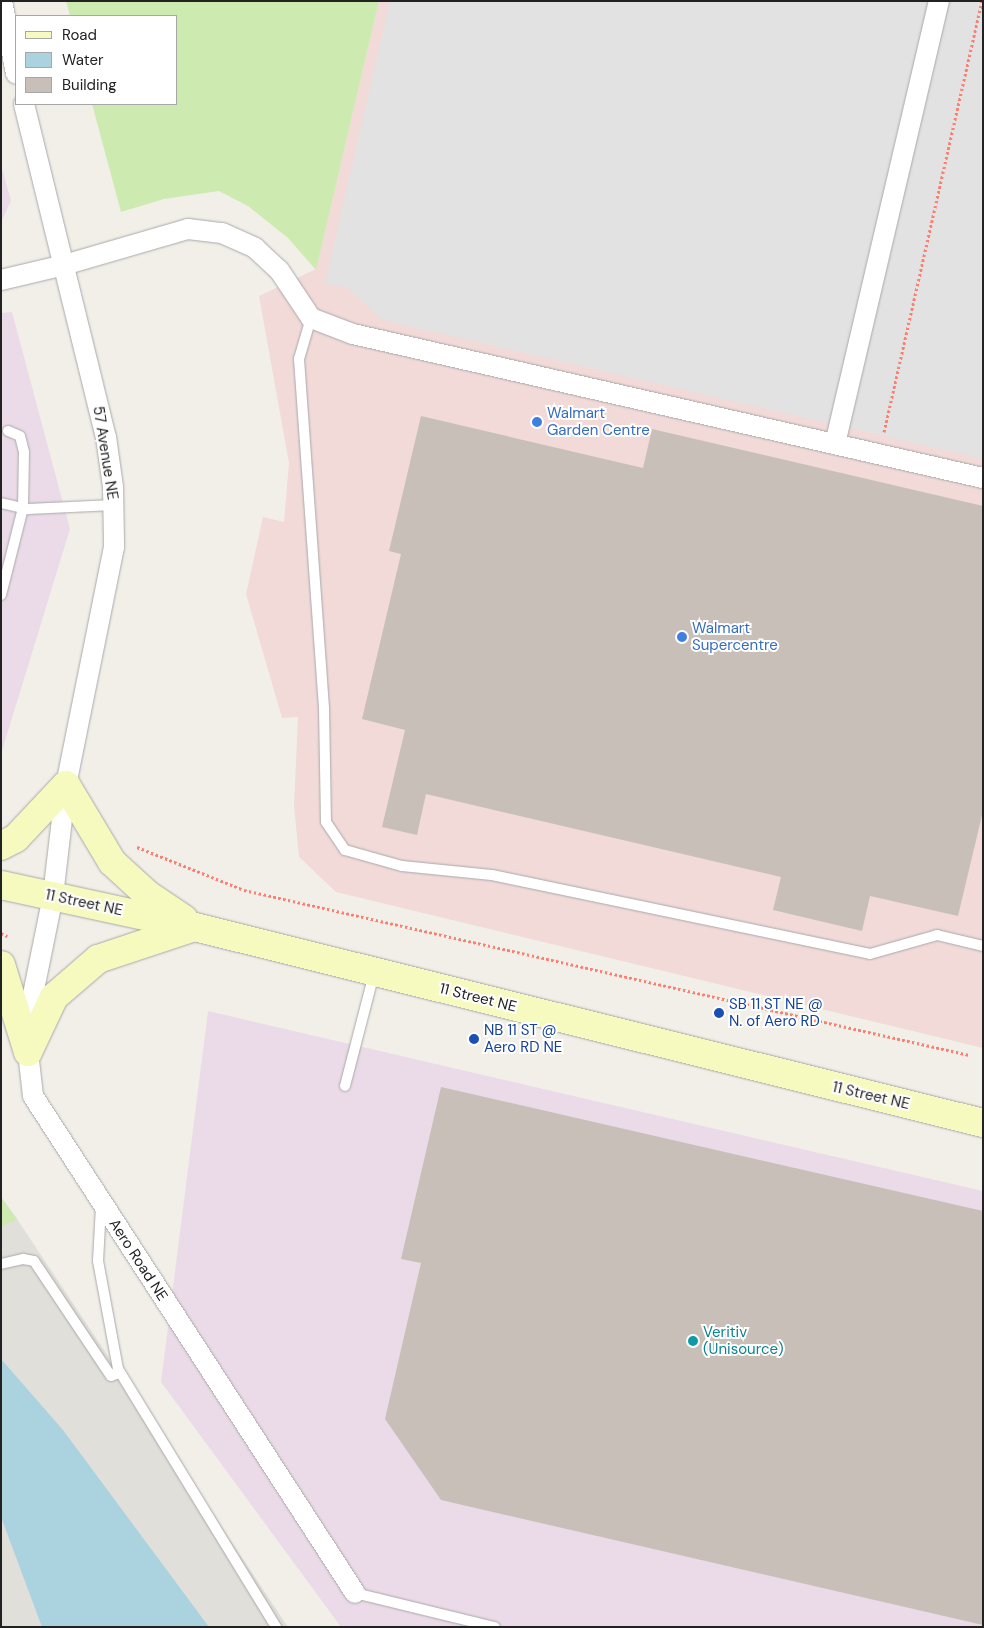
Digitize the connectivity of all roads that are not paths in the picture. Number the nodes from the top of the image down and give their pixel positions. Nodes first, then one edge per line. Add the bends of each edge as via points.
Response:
1 (2, 1) edge
2 (939, 1) edge
3 (15, 69) edge
4 (24, 105) edge
5 (64, 265) junction
6 (1, 280) edge
7 (311, 318) junction
8 (8, 431) dead end
9 (835, 444) junction
10 (983, 478) edge
11 (1, 504) edge
12 (114, 505) junction
13 (22, 508) junction
14 (1, 594) edge
15 (66, 785) junction
16 (1, 846) edge
17 (1, 885) edge
18 (53, 896) junction
19 (195, 927) junction
20 (983, 946) edge
21 (1, 965) edge
22 (374, 973) junction
23 (28, 1052) junction
24 (345, 1086) dead end
25 (983, 1123) edge
26 (102, 1203) junction
27 (1, 1264) edge
28 (118, 1369) junction
29 (355, 1593) joint
30 (276, 1627) edge
31 (495, 1627) edge

1 - 3 street
2 - 9 street
4 - 5 street, 57 Avenue NE
5 - 6 street
5 - 7 street via 188,229 222,233 255,248 279,270
5 - 12 street, 57 Avenue NE via 106,437
7 - 9 street via 353,334
7 - 20 lane via 299,359 324,708 326,822 345,850 402,866 492,875 870,954 937,935
8 - 13 lane via 20,436 24,452
9 - 10 street
11 - 13 lane
12 - 13 lane
12 - 15 street, 57 Avenue NE via 114,547
13 - 14 lane
15 - 16 street via 16,838
15 - 18 street, 57 Avenue NE
15 - 19 street via 112,862 148,894
17 - 18 street, 11 Street NE
18 - 19 street, 11 Street NE
18 - 23 street, Aero Road NE via 32,999
19 - 22 street, 11 Street NE
19 - 23 street via 98,959 54,997
21 - 23 street
22 - 24 lane
22 - 25 street, 11 Street NE
23 - 26 street, Aero Road NE via 32,1096
26 - 28 lane via 98,1261
26 - 29 street, Aero Road NE
27 - 28 lane via 24,1259 34,1261 111,1376
28 - 30 lane
29 - 31 lane

